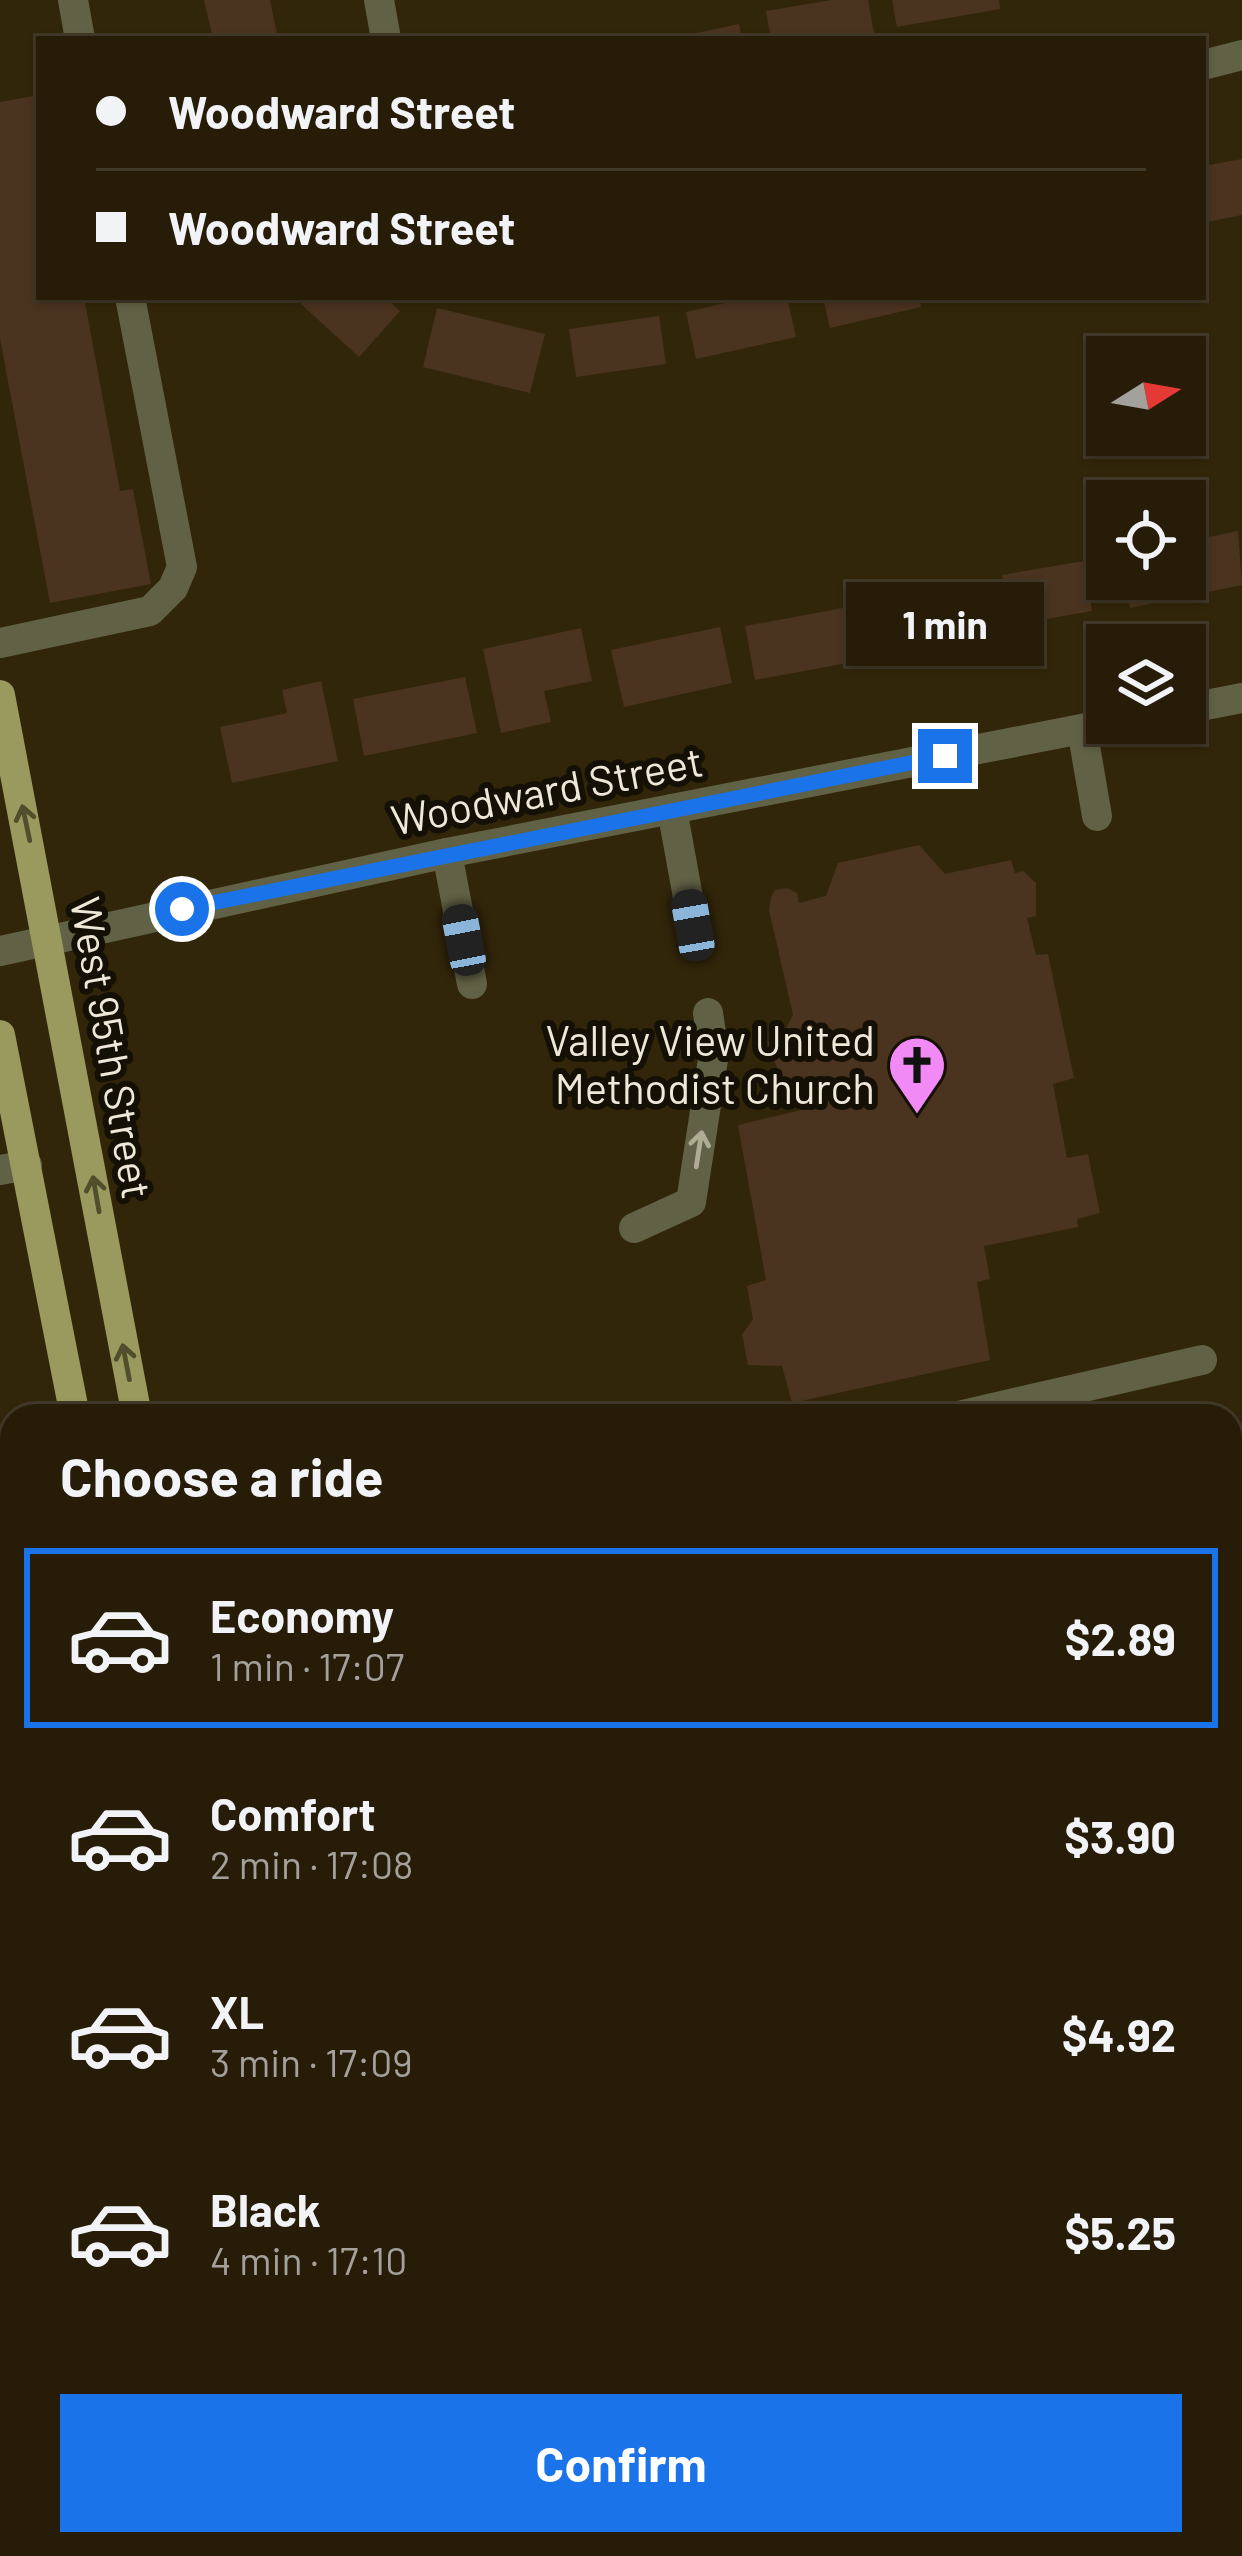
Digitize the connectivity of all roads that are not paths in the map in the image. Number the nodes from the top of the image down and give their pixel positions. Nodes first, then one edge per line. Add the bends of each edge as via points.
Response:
1 (73, 0) edge
2 (379, 0) edge
3 (79, 36) edge
4 (385, 36) edge
5 (1242, 55) edge
6 (1206, 64) edge
7 (131, 300) edge
8 (0, 643) edge
9 (0, 695) edge
10 (1242, 698) edge
11 (1206, 705) edge
12 (1086, 728) edge
13 (1097, 744) edge
14 (672, 809) junction
15 (1097, 816) dead end
16 (447, 853) junction
17 (693, 925) dead end
18 (50, 937) junction
19 (0, 951) edge
20 (472, 984) dead end
21 (708, 1012) dead end
22 (0, 1035) edge
23 (13, 1167) edge
24 (634, 1228) dead end
25 (1202, 1360) dead end
26 (72, 1404) edge
27 (135, 1404) edge
28 (1010, 1404) edge

1 - 3 street
2 - 4 street
5 - 6 street
7 - 8 street via 182,567 150,611
18 -> 9 main road, West 95th Street
10 - 11 street
12 - 14 street, Woodward Street
13 - 15 street
14 - 16 street, Woodward Street
14 - 17 street
16 - 18 street, Woodward Street
16 - 20 street
18 - 19 street, Woodward Street
27 -> 18 main road, West 95th Street
24 -> 21 street via 691,1202 714,1053
22 - 23 main road
23 - 26 main road
25 - 28 street

